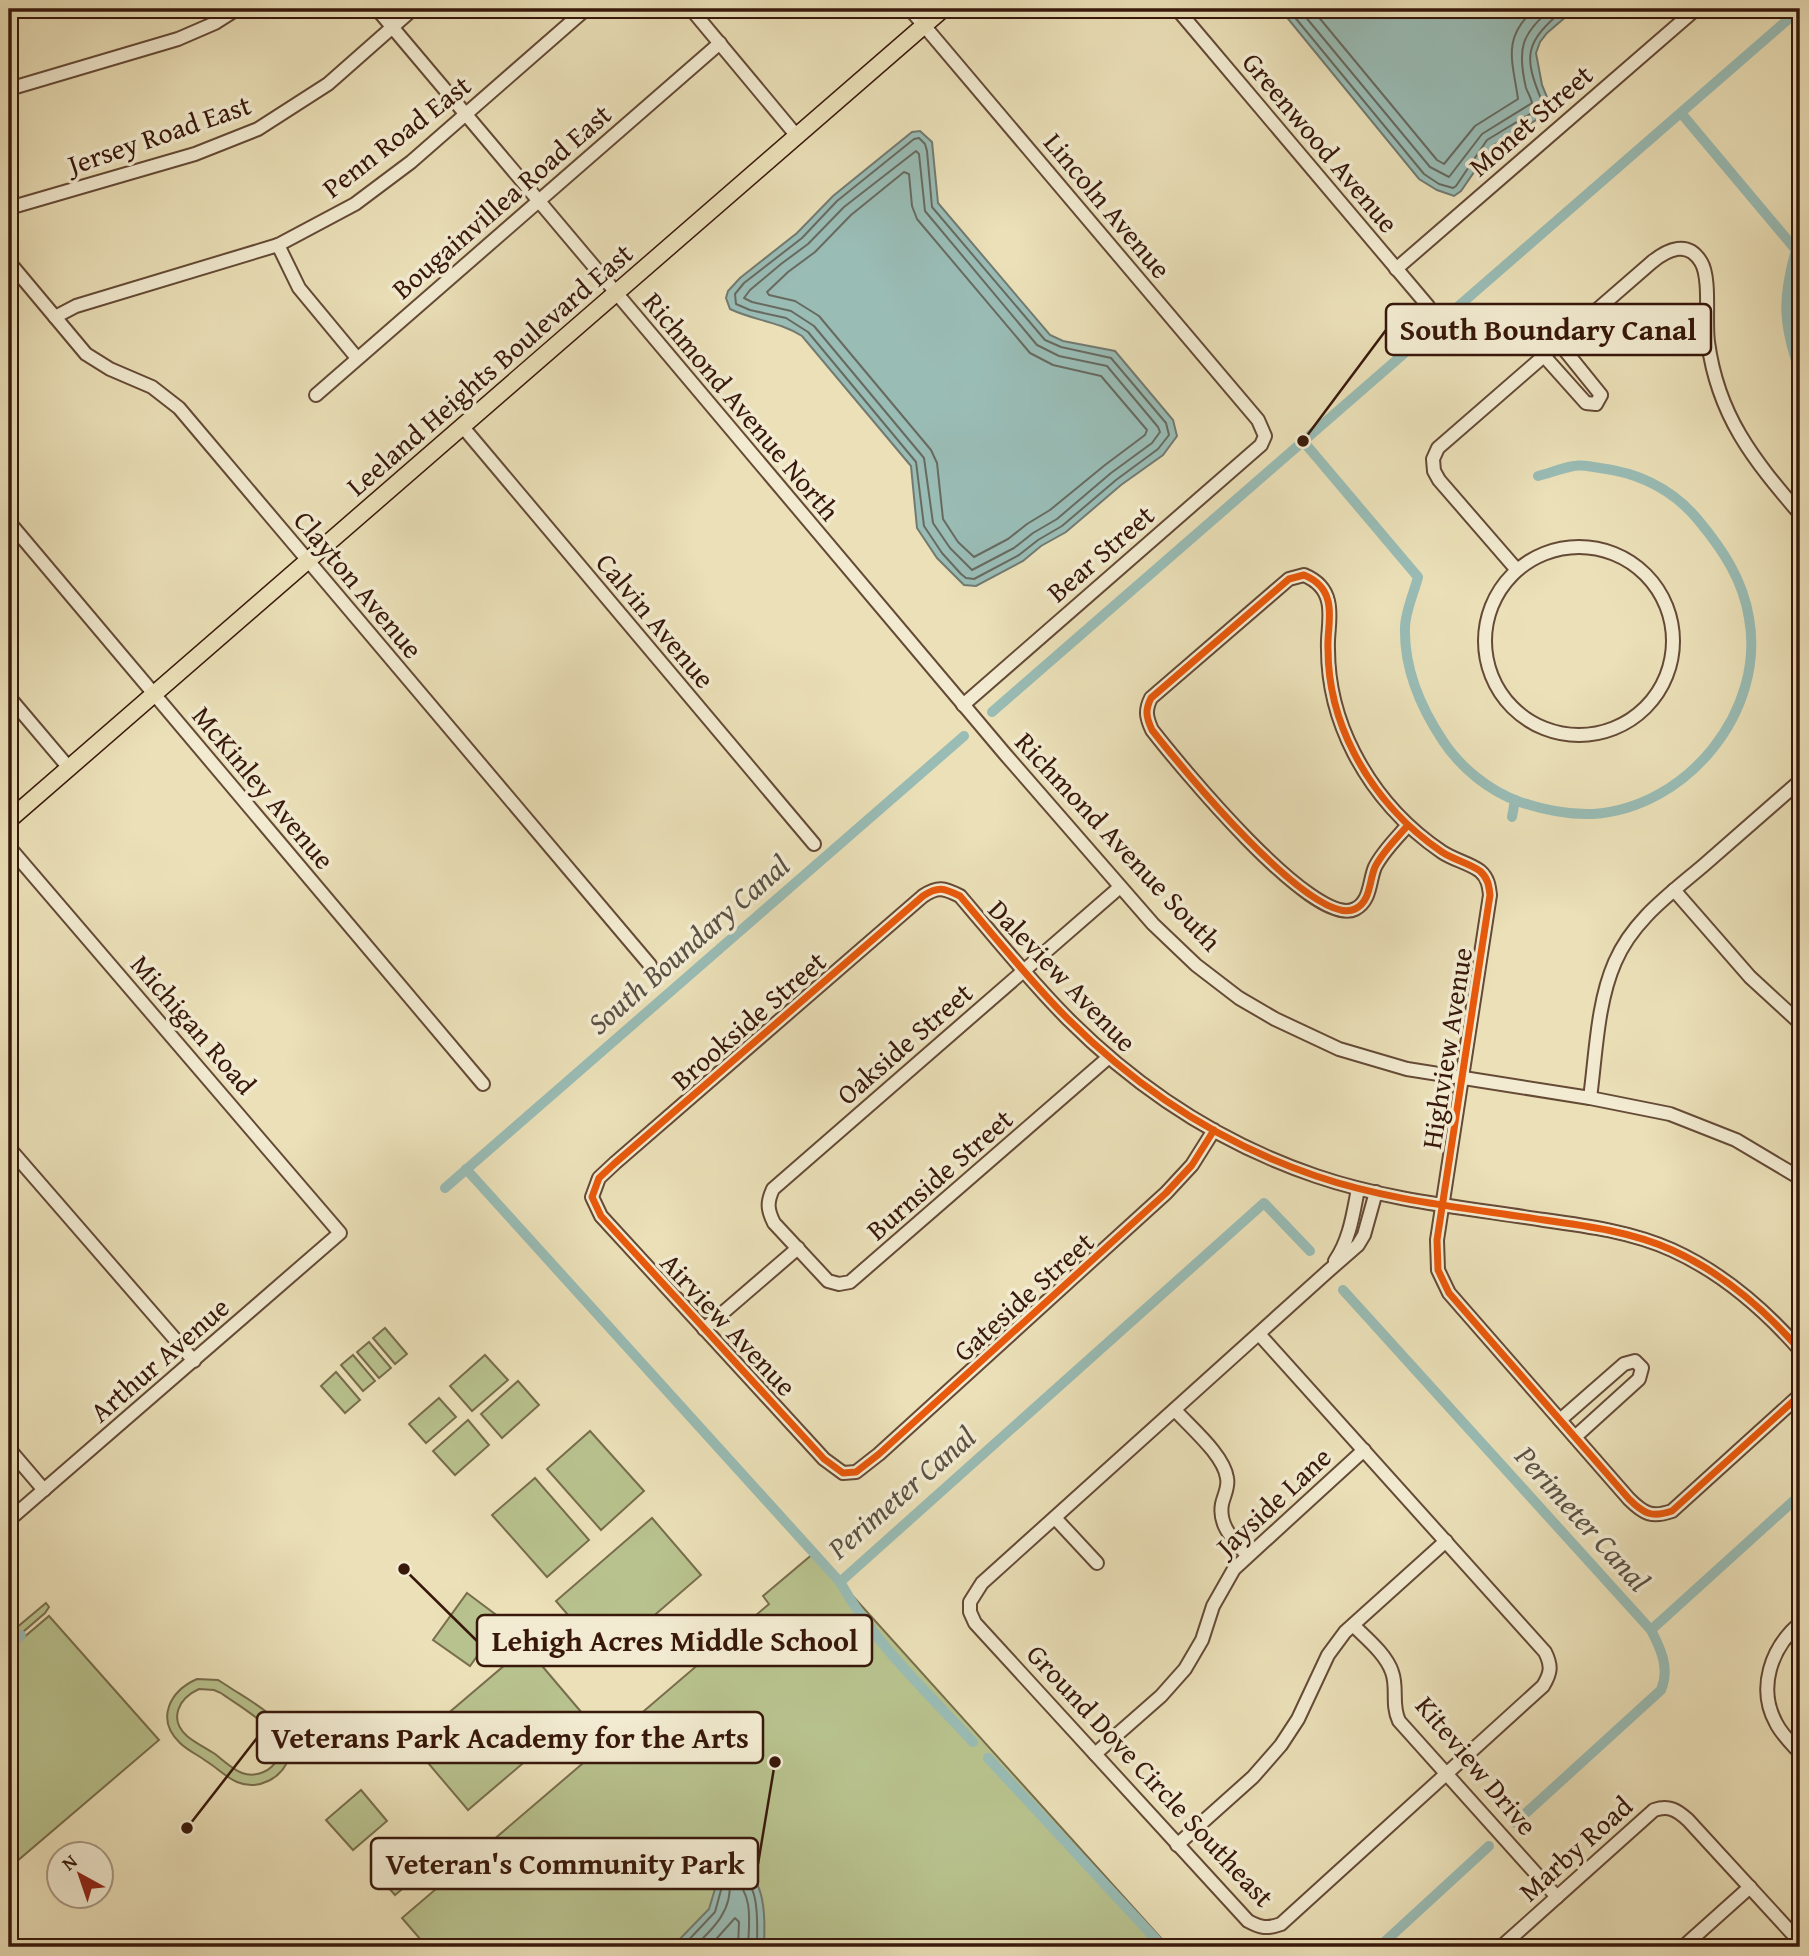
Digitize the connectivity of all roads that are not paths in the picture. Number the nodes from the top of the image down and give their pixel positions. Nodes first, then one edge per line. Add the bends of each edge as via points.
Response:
1 (237, 9) edge
2 (377, 9) edge
3 (413, 9) edge
4 (586, 9) edge
5 (691, 9) edge
6 (910, 9) edge
7 (943, 9) edge
8 (1177, 9) edge
9 (1696, 9) edge
10 (924, 25) junction
11 (392, 27) junction
12 (720, 43) junction
13 (9, 89) edge
14 (465, 114) junction
15 (796, 135) junction
16 (539, 200) junction
17 (9, 208) edge
18 (278, 245) junction
19 (9, 262) edge
20 (1396, 269) junction
21 (615, 294) junction
22 (1428, 306) dead end
23 (55, 317) junction
24 (1559, 343) junction
25 (1544, 356) junction
26 (358, 358) junction
27 (316, 395) dead end
28 (462, 426) junction
29 (1265, 436) joint
30 (1800, 514) edge
31 (9, 522) edge
32 (307, 561) junction
33 (1517, 570) junction
34 (154, 694) junction
35 (9, 697) edge
36 (963, 705) junction
37 (69, 768) junction
38 (1800, 781) edge
39 (9, 820) edge
40 (1408, 825) junction
41 (814, 844) dead end
42 (9, 847) edge
43 (1121, 887) junction
44 (944, 888) joint
45 (1674, 890) junction
46 (650, 965) dead end
47 (1025, 970) junction
48 (1800, 1023) edge
49 (1109, 1057) junction
50 (1463, 1079) junction
51 (482, 1084) dead end
52 (1590, 1098) junction
53 (1214, 1130) junction
54 (9, 1148) edge
55 (1800, 1178) edge
56 (1358, 1189) junction
57 (1376, 1192) junction
58 (592, 1197) joint
59 (1443, 1204) junction
60 (340, 1233) joint
61 (798, 1248) junction
62 (1330, 1270) junction
63 (704, 1329) junction
64 (1259, 1334) junction
65 (1800, 1350) edge
66 (194, 1361) junction
67 (1800, 1395) edge
68 (1175, 1410) junction
69 (1560, 1420) junction
70 (1574, 1437) junction
71 (9, 1448) edge
72 (1364, 1450) junction
73 (843, 1473) joint
74 (44, 1490) junction
75 (1056, 1519) junction
76 (9, 1520) edge
77 (1446, 1541) junction
78 (1247, 1555) junction
79 (1097, 1563) dead end
80 (1800, 1623) edge
81 (1353, 1625) junction
82 (1800, 1753) edge
83 (1095, 1754) junction
84 (1447, 1774) junction
85 (1177, 1845) junction
86 (1750, 1887) junction
87 (1557, 1897) junction
88 (1800, 1942) edge
89 (1501, 1947) edge
90 (1683, 1947) edge

1 - 13 street via 178,39
2 - 11 street, Richmond Avenue North
3 - 11 street, Jersey Road East
4 - 14 street, Penn Road East
5 - 12 street
6 - 10 street, Lincoln Avenue
7 - 10 main road, Leeland Heights Boulevard East
8 - 20 street, Greenwood Avenue
9 - 20 street, Monet Street
10 - 15 main road, Leeland Heights Boulevard East
10 - 29 street, Lincoln Avenue via 1258,420
11 - 14 street, Richmond Avenue North
11 - 17 street, Jersey Road East via 328,84 258,129 195,154
12 - 15 street
12 - 16 street, Bougainvillea Road East
14 - 16 street, Richmond Avenue North
14 - 18 street, Penn Road East via 355,204
15 - 21 main road, Leeland Heights Boulevard East
16 - 21 street, Richmond Avenue North
16 - 26 street, Bougainvillea Road East
18 - 23 street, Penn Road East via 76,306
18 - 26 street via 299,288
19 - 23 street, Clayton Avenue
20 - 22 street, Greenwood Avenue
21 - 28 main road, Leeland Heights Boulevard East
21 - 36 street, Richmond Avenue North
23 - 32 street, Clayton Avenue via 98,363 172,400
24 - 25 street
24 - 25 street via 1601,394 1596,404 1586,403
24 - 30 street via 1663,253 1685,248 1695,254 1706,274 1709,346 1725,407 1754,460
25 - 33 street via 1438,448 1433,460 1439,480
26 - 27 street, Bougainvillea Road East
28 - 32 main road, Leeland Heights Boulevard East
28 - 41 street, Calvin Avenue
29 - 36 street, Bear Street via 1261,445
31 - 34 street, McKinley Avenue
32 - 34 main road, Leeland Heights Boulevard East
32 - 46 street, Clayton Avenue
33 - 33 street via 1492,607 1485,637 1492,678 1511,706 1536,725 1569,735 1610,729 1643,709 1665,677 1672,644 1666,607 1651,582 1630,563 1605,551 1576,547 1552,551
34 - 37 main road, Leeland Heights Boulevard East
34 - 51 street, McKinley Avenue
35 - 37 street
36 - 43 street, Richmond Avenue South
37 - 39 main road, Leeland Heights Boulevard East
38 - 45 street
40 - 40 street, Highview Avenue via 1376,789 1347,740 1329,665 1329,602 1314,579 1304,575 1289,579 1151,698 1146,708 1147,719 1161,742 1241,834 1285,876 1333,908 1354,910 1363,902 1381,857
40 - 50 street, Highview Avenue via 1445,854 1480,872 1489,883
42 - 60 street, Michigan Road
43 - 47 street, Oakside Street
43 - 50 street, Richmond Avenue South via 1196,965 1275,1019 1373,1060
44 - 47 street, Daleview Avenue via 960,896
44 - 58 street, Brookside Street via 923,896 615,1163 598,1178
45 - 48 street via 1750,977
45 - 52 street via 1632,932 1614,964
47 - 49 street, Daleview Avenue
47 - 61 street, Oakside Street via 773,1189 767,1200 769,1212
49 - 53 street, Daleview Avenue via 1160,1097
49 - 61 street, Burnside Street via 850,1282 828,1281
50 - 52 street, Richmond Avenue South
50 - 59 street, Highview Avenue
52 - 55 street, Richmond Avenue South via 1704,1126 1767,1156
53 - 56 street, Daleview Avenue via 1253,1151
53 - 73 street, Gateside Street via 1182,1178 1140,1217 878,1454 856,1472
54 - 66 street
56 - 57 street, Daleview Avenue
56 - 62 street via 1348,1235
57 - 59 street, Daleview Avenue
57 - 62 street, Ground Dove Circle Southeast via 1364,1235
58 - 63 street, Airview Avenue via 601,1216
59 - 65 street, Daleview Avenue via 1599,1228 1671,1249 1748,1298
59 - 69 street, Highview Avenue via 1437,1240 1443,1284
60 - 66 street, Arthur Avenue
61 - 63 street
62 - 64 street, Ground Dove Circle Southeast
63 - 73 street, Airview Avenue via 824,1459
64 - 68 street, Ground Dove Circle Southeast
64 - 72 street, Ground Dove Circle Southeast
66 - 74 street, Arthur Avenue
67 - 70 street, Highview Avenue via 1672,1511 1658,1516 1637,1507
68 - 75 street, Ground Dove Circle Southeast
68 - 78 street via 1224,1468 1228,1479 1221,1517
69 - 70 street, Highview Avenue
69 - 70 street via 1624,1364 1635,1360 1642,1368 1639,1379
71 - 74 street
72 - 77 street, Ground Dove Circle Southeast
72 - 78 street, Jayside Lane
74 - 76 street, Arthur Avenue
75 - 79 street
75 - 83 street, Ground Dove Circle Southeast via 982,1583 970,1602 970,1612 975,1623
77 - 81 street
77 - 84 street, Ground Dove Circle Southeast via 1551,1663 1543,1686
78 - 83 street, Jayside Lane via 1225,1581 1185,1669
80 - 82 street via 1776,1653 1767,1693 1774,1720
81 - 84 street, Kiteview Drive via 1392,1673 1394,1711 1399,1721
81 - 85 street via 1328,1656 1281,1745 1253,1777
83 - 85 street, Ground Dove Circle Southeast
84 - 85 street, Ground Dove Circle Southeast via 1281,1924 1269,1928 1248,1921
84 - 87 street, Kiteview Drive
86 - 87 street, Marby Road via 1679,1811 1664,1807 1654,1810
86 - 88 street, Marby Road
86 - 90 street
87 - 89 street, Marby Road

